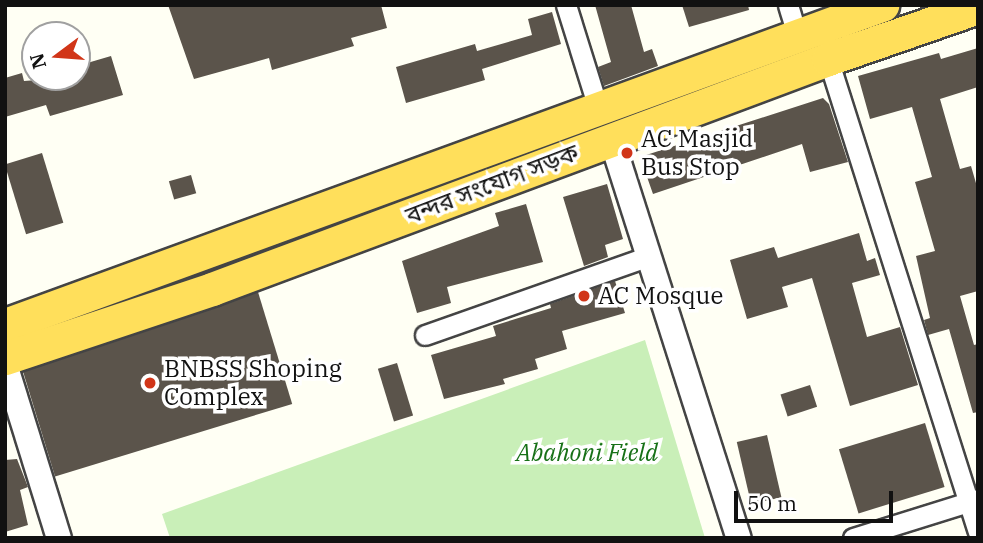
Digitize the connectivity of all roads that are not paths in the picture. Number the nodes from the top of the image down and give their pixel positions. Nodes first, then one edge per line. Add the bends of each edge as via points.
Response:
1 (566, 5) edge
2 (882, 5) edge
3 (978, 7) edge
4 (793, 20) edge
5 (828, 59) junction
6 (598, 107) junction
7 (611, 138) junction
8 (649, 256) junction
9 (5, 325) edge
10 (425, 335) dead end
11 (5, 361) edge
12 (973, 500) edge
13 (978, 532) edge
14 (59, 538) edge
15 (739, 538) edge
16 (853, 538) edge

1 - 6 street
2 - 4 highway, বন্দর সংযোগ সড়ক
3 - 5 highway, বন্দর সংযোগ সড়ক
4 - 6 highway, বন্দর সংযোগ সড়ক
5 - 7 highway, বন্দর সংযোগ সড়ক
5 - 12 street
6 - 9 highway, বন্দর সংযোগ সড়ক
7 - 8 street
7 - 11 highway, বন্দর সংযোগ সড়ক via 212,289
8 - 10 street
8 - 15 street
11 - 14 street
12 - 13 street
12 - 16 street

